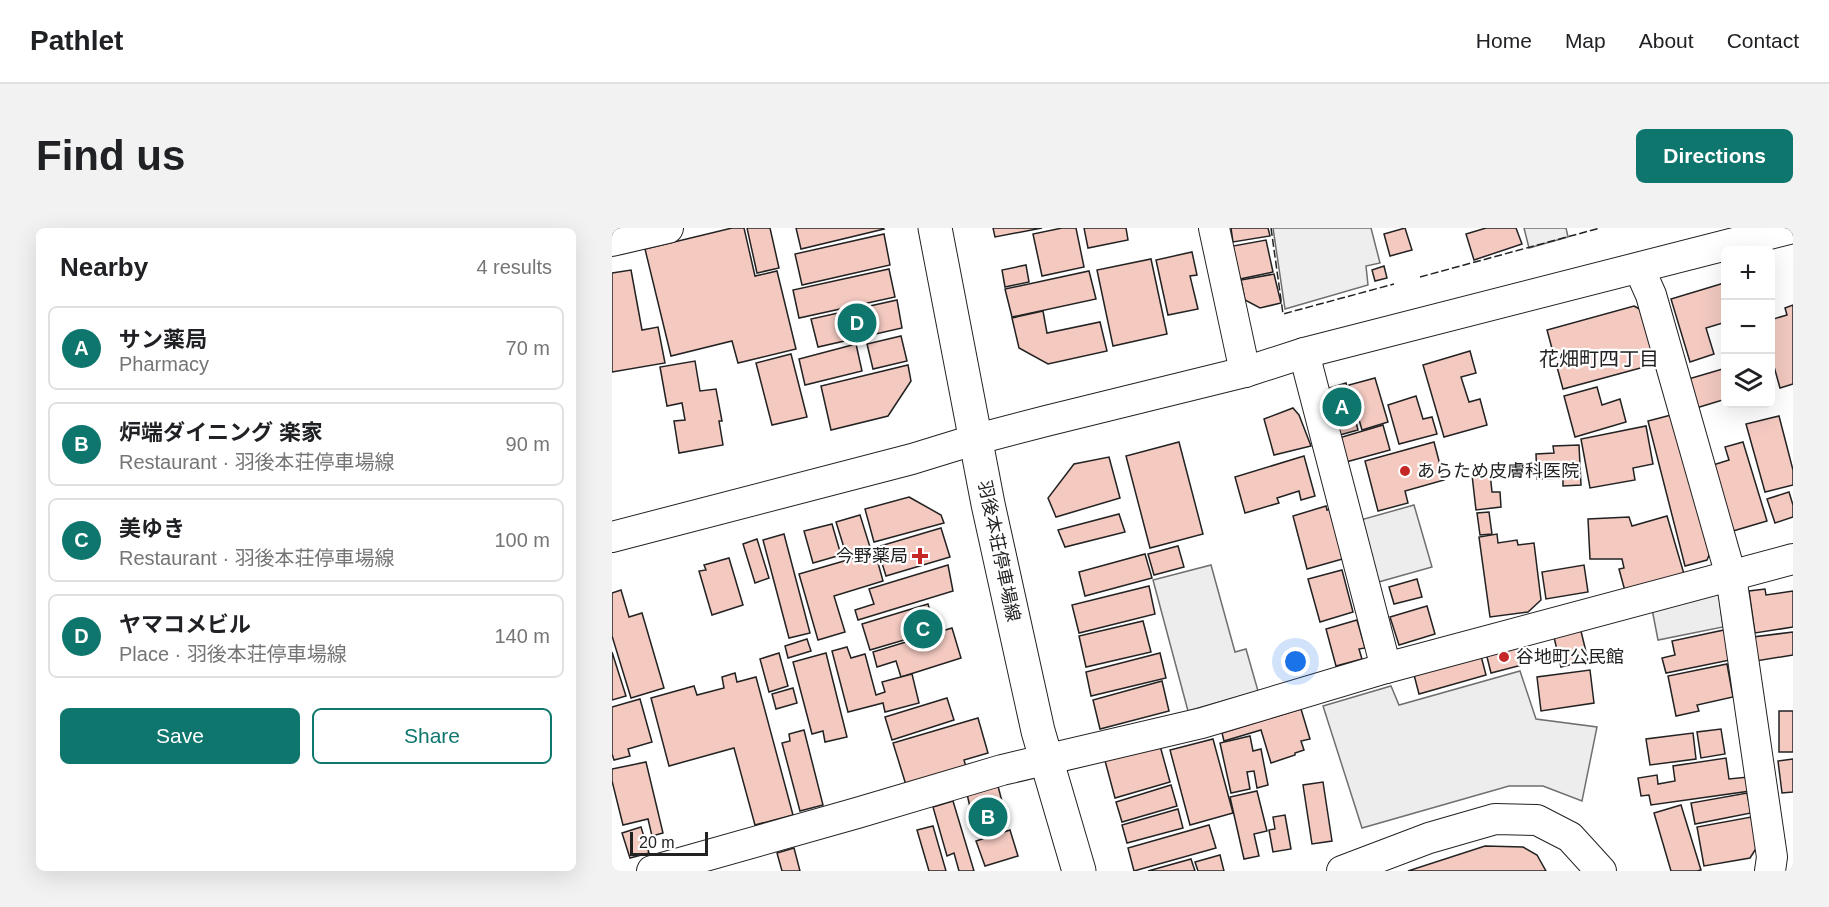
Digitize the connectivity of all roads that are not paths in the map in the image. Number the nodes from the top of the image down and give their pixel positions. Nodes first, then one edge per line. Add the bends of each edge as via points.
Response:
1 (668, 228) edge
2 (935, 228) edge
3 (1214, 228) edge
4 (1793, 228) edge
5 (612, 241) edge
6 (1639, 267) junction
7 (1304, 353) junction
8 (1245, 372) junction
9 (977, 439) junction
10 (612, 537) edge
11 (1793, 558) edge
12 (1731, 576) junction
13 (1386, 668) junction
14 (1045, 759) junction
15 (1778, 860) edge
16 (652, 871) edge
17 (1079, 871) edge
18 (1342, 871) edge
19 (1601, 871) edge

1 - 5 street
2 - 9 main road, 羽後本荘停車場線
3 - 8 street
4 - 6 street
6 - 7 street
6 - 12 street via 1651,295
7 - 8 street
7 - 13 street
8 - 9 street
9 - 10 street
9 - 14 main road, 羽後本荘停車場線
11 - 12 street
12 - 13 street
12 - 15 street
13 - 14 street via 1202,723
14 - 16 street
14 - 17 main road, 羽後本荘停車場線
18 - 19 street via 1429,838 1495,819 1538,820 1570,837

